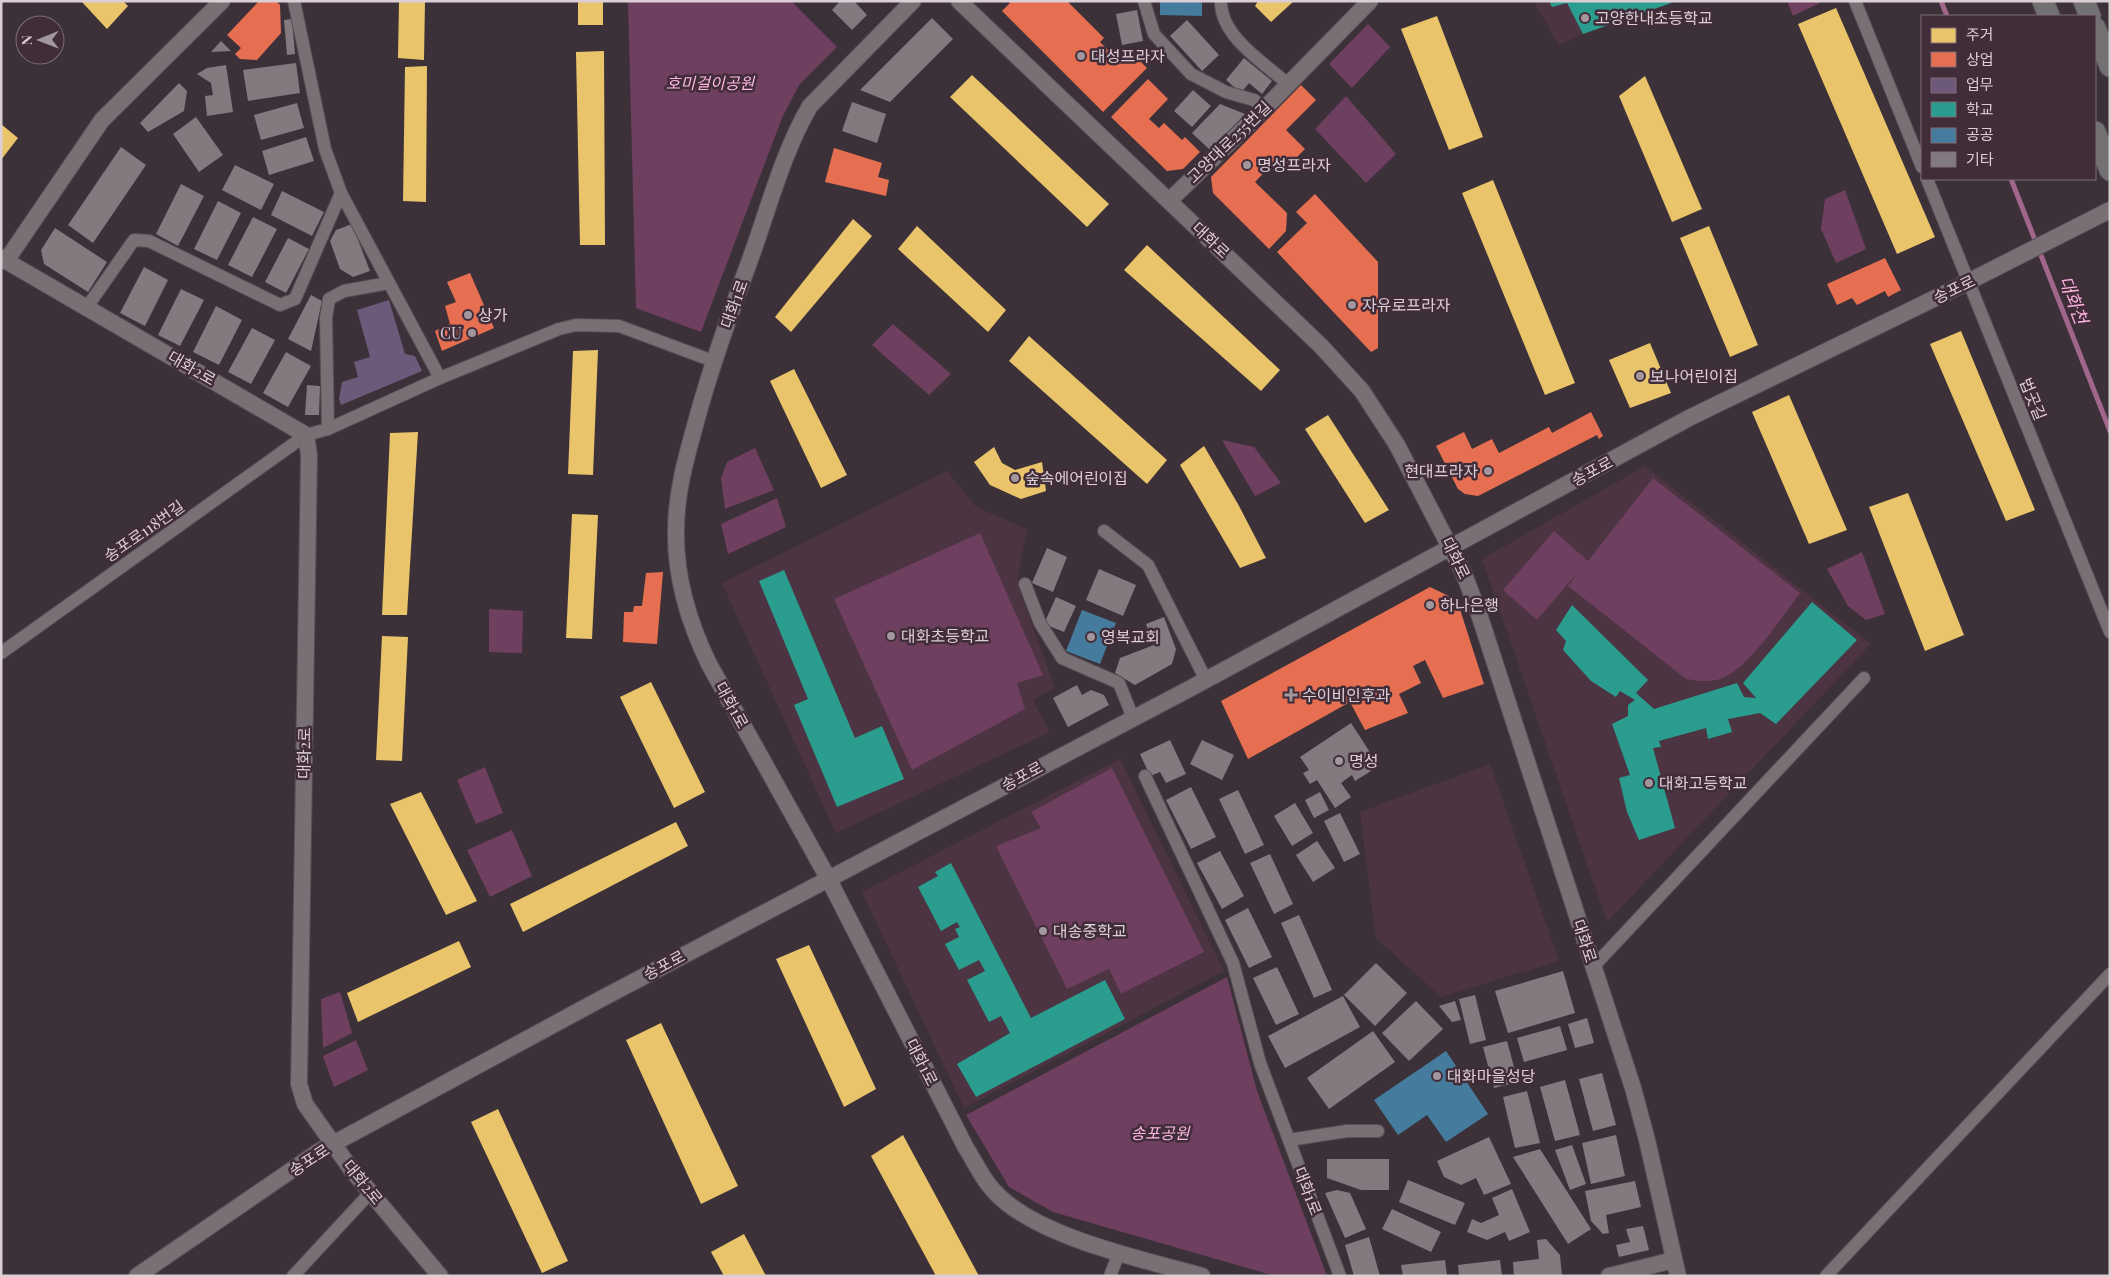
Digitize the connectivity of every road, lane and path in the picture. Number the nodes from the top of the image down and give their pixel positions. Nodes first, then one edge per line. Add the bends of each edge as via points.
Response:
1 (222, 1) edge
2 (294, 1) edge
3 (913, 1) edge
4 (958, 1) edge
5 (1144, 1) edge
6 (1220, 1) edge
7 (1370, 1) edge
8 (1855, 1) edge
9 (2043, 1) edge
10 (2084, 1) edge
11 (2049, 15) edge
12 (2090, 15) edge
13 (2096, 31) edge
14 (2110, 66) edge
15 (1288, 84) junction
16 (1264, 109) junction
17 (2096, 135) edge
18 (1921, 165) edge
19 (2110, 170) edge
20 (1927, 180) edge
21 (341, 192) junction
22 (1169, 201) junction
23 (2110, 210) edge
24 (4, 259) edge
25 (1968, 282) junction
26 (389, 283) junction
27 (87, 307) junction
28 (713, 361) junction
29 (440, 378) junction
30 (328, 429) junction
31 (306, 435) junction
32 (1104, 531) dead end
33 (1451, 548) junction
34 (1025, 584) dead end
35 (2110, 632) edge
36 (1, 653) edge
37 (1864, 678) dead end
38 (1206, 680) junction
39 (1133, 718) junction
40 (1145, 776) dead end
41 (828, 878) junction
42 (1593, 967) junction
43 (2110, 974) edge
44 (1378, 1131) dead end
45 (1289, 1140) junction
46 (333, 1144) junction
47 (371, 1192) junction
48 (1119, 1253) junction
49 (1676, 1268) edge
50 (136, 1276) edge
51 (293, 1276) edge
52 (440, 1276) edge
53 (1110, 1276) edge
54 (1202, 1276) edge
55 (1340, 1276) edge
56 (1610, 1276) edge
57 (1826, 1276) edge

1 - 24 street, 대화2로 via 102,120
2 - 21 street via 325,149
3 - 28 street, 대화1로 via 825,89 799,124
4 - 22 street, 대화로
5 - 16 street via 1154,34 1191,74 1226,92 1254,100
6 - 15 street via 1222,15 1232,34
7 - 15 street, 고양대로255번길
8 - 18 street
9 - 11 main road
10 - 12 main road
13 - 14 main road
15 - 16 street, 고양대로255번길
16 - 22 street, 고양대로255번길
17 - 19 main road
20 - 25 street, 법곳길
21 - 26 street
21 - 27 street via 295,299 280,305 149,241 134,240
22 - 33 street, 대화로 via 1321,346 1362,391 1397,446
23 - 25 street, 송포로
24 - 27 street, 대화2로
25 - 33 street, 송포로 via 1689,418
25 - 35 street, 법곳길
26 - 29 street
26 - 30 street via 344,291 329,299 326,318
27 - 31 street, 대화2로
28 - 29 street via 619,326 576,325
28 - 41 street, 대화1로 via 678,498 677,556 688,613 709,664
29 - 30 street
30 - 31 street
31 - 36 street, 송포로118번길
31 - 46 street, 대화2로 via 309,465 298,1075 305,1104
32 - 38 street via 1148,565
33 - 38 street, 송포로
33 - 42 street, 대화로 via 1478,611
34 - 39 street via 1040,624 1062,658 1119,683
37 - 42 street
38 - 39 street, 송포로
39 - 41 street, 송포로
40 - 45 street, 대화1로 via 1233,963 1260,1063
41 - 46 street, 송포로
41 - 48 street, 대화1로 via 966,1148 993,1190 1016,1209 1047,1227
42 - 49 street, 대화로 via 1647,1140
43 - 57 street
44 - 45 street via 1348,1131
45 - 55 street, 대화1로
46 - 47 street, 대화2로
46 - 50 street, 송포로
47 - 51 street
47 - 52 street, 대화2로
48 - 53 street
48 - 54 street, 대화1로
49 - 56 street

